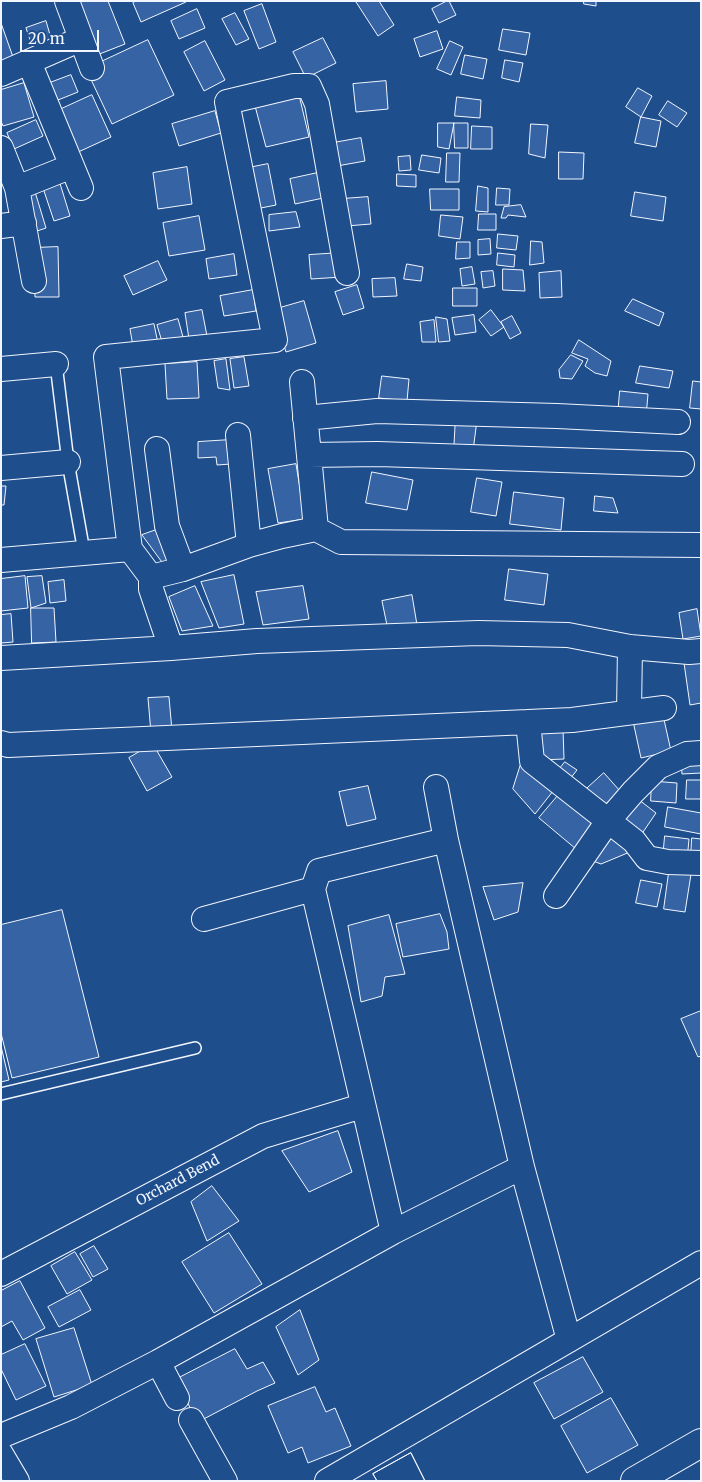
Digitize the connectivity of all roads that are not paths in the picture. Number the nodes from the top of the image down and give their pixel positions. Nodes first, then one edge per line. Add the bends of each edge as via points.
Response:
1 (67, 1) edge
2 (81, 38) junction
3 (29, 62) junction
4 (92, 68) dead end
5 (1, 74) edge
6 (1, 148) edge
7 (72, 166) junction
8 (18, 188) junction
9 (81, 188) dead end
10 (13, 225) edge
11 (347, 273) dead end
12 (34, 281) dead end
13 (56, 364) joint
14 (1, 369) edge
15 (302, 382) dead end
16 (305, 418) junction
17 (678, 422) dead end
18 (238, 435) dead end
19 (156, 449) dead end
20 (309, 455) junction
21 (68, 462) junction
22 (682, 464) dead end
23 (1, 468) edge
24 (316, 529) junction
25 (249, 545) junction
26 (701, 545) edge
27 (130, 549) junction
28 (84, 552) junction
29 (1, 560) edge
30 (183, 569) junction
31 (150, 577) junction
32 (630, 647) junction
33 (171, 648) junction
34 (701, 651) edge
35 (1, 658) edge
36 (664, 708) dead end
37 (629, 712) junction
38 (528, 722) junction
39 (1, 743) edge
40 (701, 753) edge
41 (436, 787) dead end
42 (608, 821) junction
43 (446, 840) junction
44 (701, 863) edge
45 (313, 889) junction
46 (556, 896) dead end
47 (204, 919) dead end
48 (195, 1048) dead end
49 (1, 1094) edge
50 (362, 1106) junction
51 (522, 1167) junction
52 (393, 1232) junction
53 (701, 1263) edge
54 (1, 1274) edge
55 (569, 1340) junction
56 (158, 1362) junction
57 (177, 1398) dead end
58 (191, 1420) dead end
59 (1, 1436) edge
60 (701, 1444) edge
61 (1, 1454) edge
62 (17, 1481) edge
63 (225, 1481) edge
64 (327, 1481) edge
65 (635, 1481) edge

1 - 2 street
2 - 3 street
2 - 4 street
3 - 5 street
3 - 7 street
6 - 8 street
7 - 8 street
7 - 9 street
8 - 10 street
10 - 12 street
11 - 27 street via 317,104 309,86 294,86 227,102 275,340 106,357
13 - 14 street
13 - 21 lane
15 - 16 street
16 - 17 street via 377,411
16 - 20 street
18 - 25 street
19 - 30 street via 167,526
20 - 22 street via 378,454
20 - 24 street
21 - 23 street
21 - 28 lane
24 - 25 street
24 - 26 street via 341,542
25 - 30 street
27 - 28 street
27 - 31 street
28 - 29 street
30 - 31 street
31 - 33 street
32 - 33 street via 568,635 478,633 257,641
32 - 34 street
32 - 37 street
33 - 35 street
36 - 37 street
37 - 38 street
38 - 39 street
38 - 42 street via 532,760
40 - 42 street via 687,754 658,767
41 - 43 street
42 - 44 street via 634,841 647,858
42 - 46 street
43 - 45 street via 319,871
43 - 51 street
45 - 47 street
45 - 50 street
48 - 49 lane
50 - 52 street
50 - 54 street, Orchard Bend via 263,1136
51 - 52 street
51 - 55 street
52 - 56 street
53 - 55 street
55 - 64 street
56 - 57 street
56 - 59 street via 72,1407
58 - 63 street
60 - 65 street
61 - 62 street

